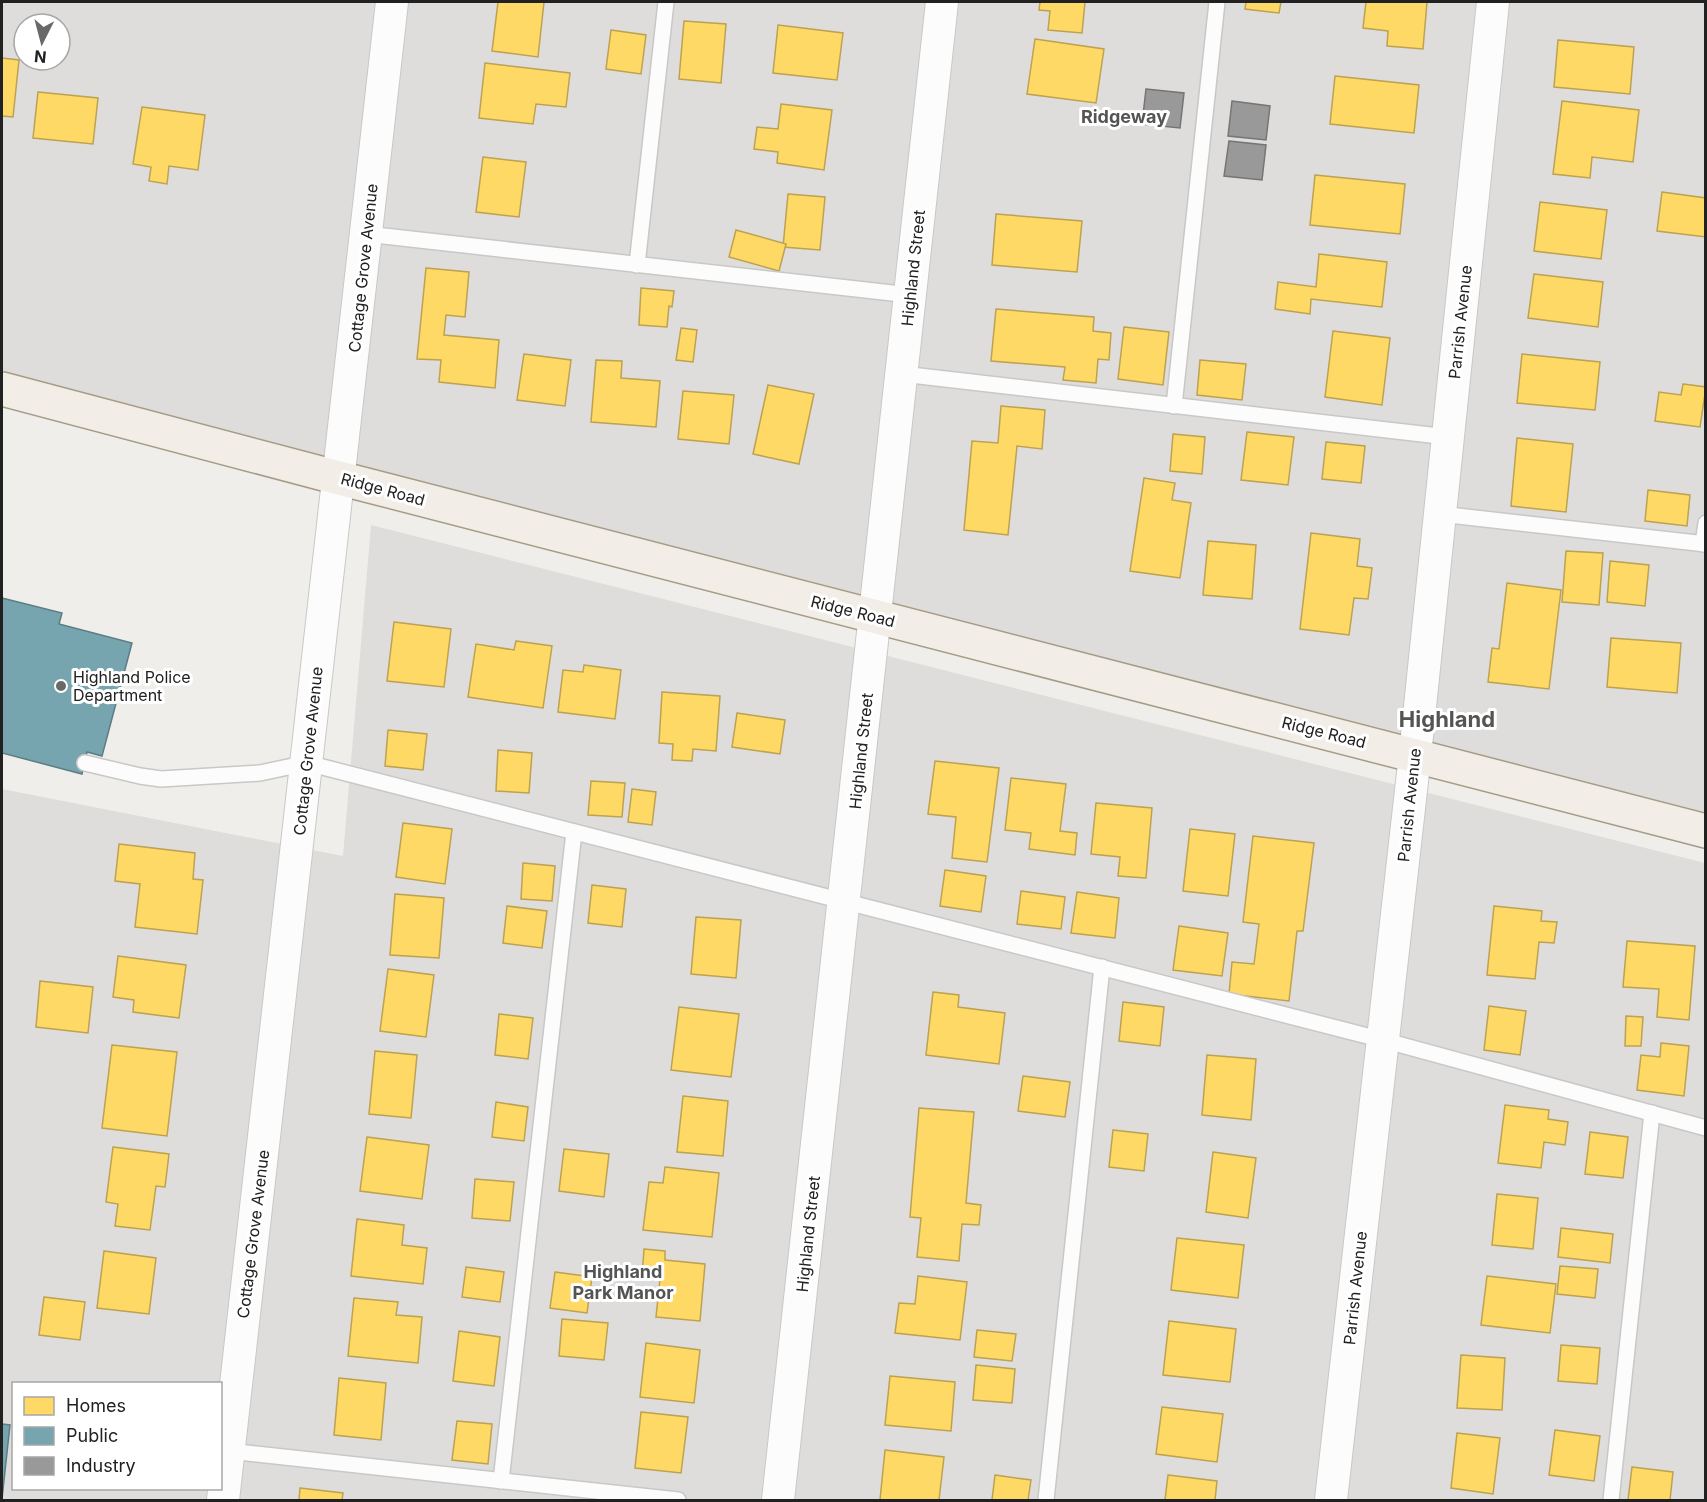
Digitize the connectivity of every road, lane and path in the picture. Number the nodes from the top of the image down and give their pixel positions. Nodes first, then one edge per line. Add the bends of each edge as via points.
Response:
1 (392, 2) edge
2 (666, 2) edge
3 (942, 2) edge
4 (1217, 2) edge
5 (1493, 2) edge
6 (366, 234) junction
7 (637, 265) junction
8 (910, 295) junction
9 (902, 374) junction
10 (2, 389) edge
11 (1174, 406) junction
12 (1448, 437) junction
13 (339, 478) junction
14 (1440, 514) junction
15 (1706, 523) edge
16 (1704, 544) edge
17 (876, 617) junction
18 (1415, 755) junction
19 (84, 763) dead end
20 (307, 763) junction
21 (1706, 831) edge
22 (574, 832) junction
23 (844, 901) junction
24 (1102, 967) junction
25 (1383, 1040) junction
26 (1652, 1113) junction
27 (1706, 1128) edge
28 (228, 1451) junction
29 (501, 1481) junction
30 (223, 1500) edge
31 (678, 1500) edge
32 (778, 1500) edge
33 (1046, 1500) edge
34 (1331, 1500) edge
35 (1611, 1500) edge

1 - 6 street, Cottage Grove Avenue
2 - 7 lane
3 - 8 street, Highland Street
4 - 11 lane
5 - 12 street, Parrish Avenue
6 - 7 lane
6 - 13 street, Cottage Grove Avenue
7 - 8 lane
8 - 9 street, Highland Street
9 - 11 lane
9 - 17 street, Highland Street
10 - 13 main road, Ridge Road
11 - 12 lane
12 - 14 street, Parrish Avenue
13 - 17 main road, Ridge Road
13 - 20 street, Cottage Grove Avenue
14 - 16 lane
14 - 18 street, Parrish Avenue
15 - 16 lane
17 - 18 main road, Ridge Road
17 - 23 street, Highland Street
18 - 21 main road, Ridge Road
18 - 25 street, Parrish Avenue
19 - 20 lane via 161,779 260,773
20 - 22 lane
20 - 28 street, Cottage Grove Avenue
22 - 23 lane
22 - 29 lane
23 - 24 lane
23 - 32 street, Highland Street
24 - 25 lane
24 - 33 lane
25 - 26 lane
25 - 34 street, Parrish Avenue
26 - 27 lane
26 - 35 lane
28 - 29 lane
28 - 30 street, Cottage Grove Avenue
29 - 31 lane

